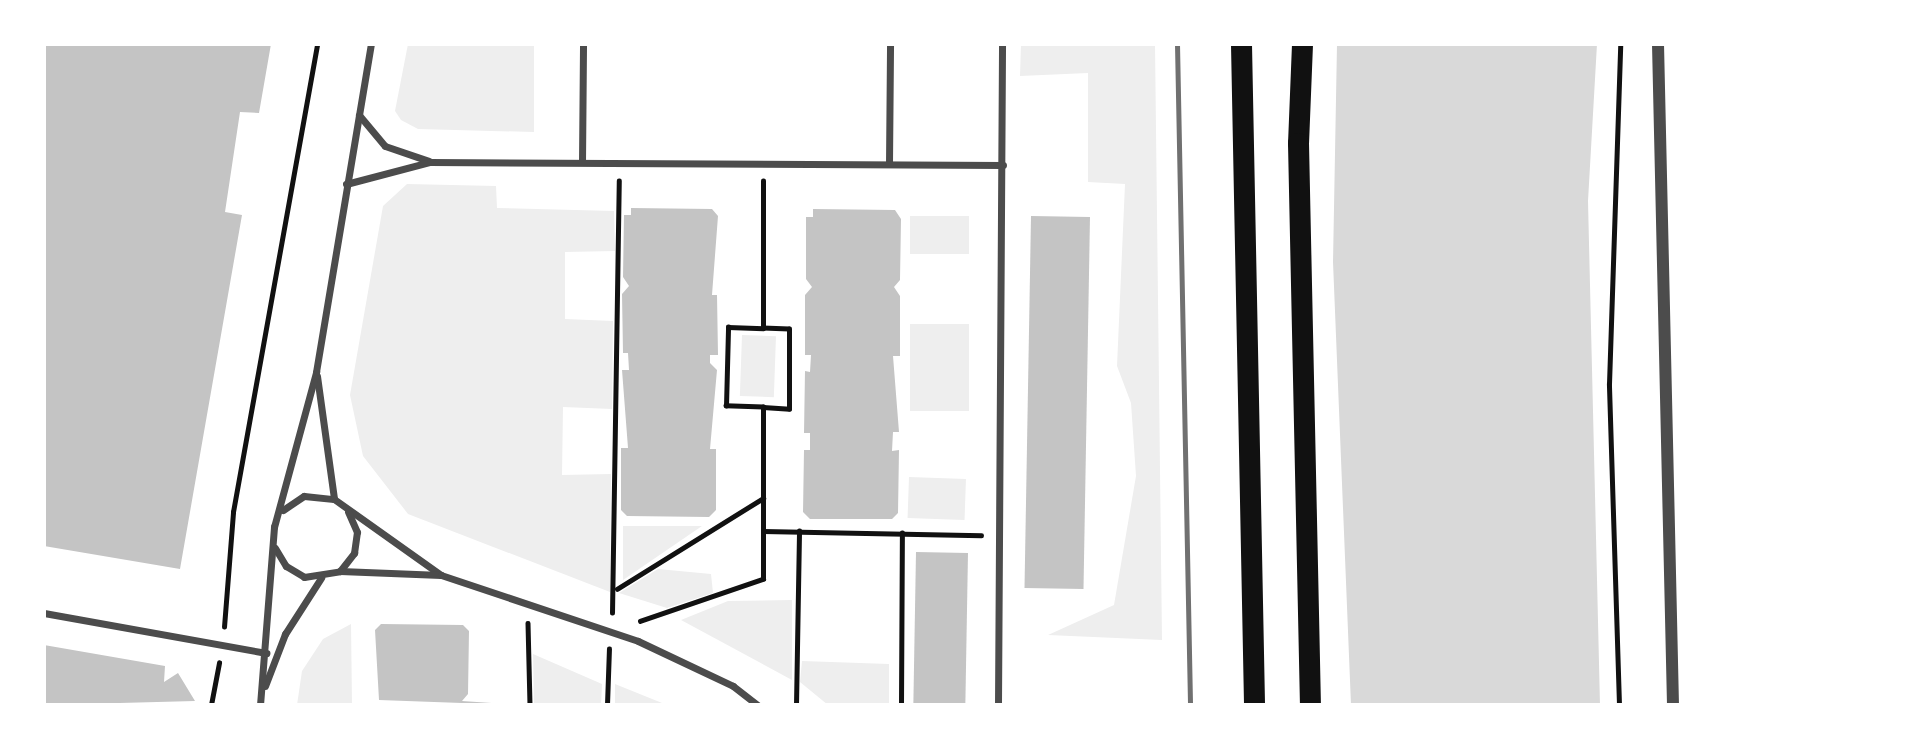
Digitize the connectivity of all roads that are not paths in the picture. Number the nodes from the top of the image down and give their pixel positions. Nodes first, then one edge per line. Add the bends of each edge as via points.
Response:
1 (371, 44) edge
2 (583, 44) edge
3 (890, 44) edge
4 (1002, 44) edge
5 (1241, 44) edge
6 (1302, 44) edge
7 (1658, 44) edge
8 (359, 115) junction
9 (430, 162) junction
10 (582, 162) junction
11 (889, 164) junction
12 (1003, 165) junction
13 (346, 184) junction
14 (316, 372) junction
15 (334, 499) junction
16 (283, 510) junction
17 (348, 510) junction
18 (274, 547) junction
19 (340, 571) junction
20 (441, 575) junction
21 (321, 578) junction
22 (44, 613) edge
23 (266, 653) junction
24 (262, 693) junction
25 (260, 705) edge
26 (757, 705) edge
27 (998, 705) edge
28 (1254, 705) edge
29 (1310, 705) edge
30 (1673, 705) edge

1 - 8 street
2 - 10 street
3 - 11 street
4 - 12 street
5 - 28 highway
6 - 29 highway via 1298,143
7 - 30 street
8 - 9 street via 385,146
8 - 13 street
9 - 10 street
9 - 13 street
10 - 11 street
11 - 12 street
12 - 27 street
13 - 14 street
14 - 15 street
14 - 16 street
15 - 16 street via 304,496
15 - 17 street
16 - 18 street
17 - 19 street via 357,532 354,553
17 - 20 street
18 - 21 street via 286,566
18 - 23 street
19 - 20 street
19 - 21 street
20 - 26 street via 609,632 733,686
21 - 24 street via 285,634
22 - 23 street
23 - 24 street
24 - 25 street

